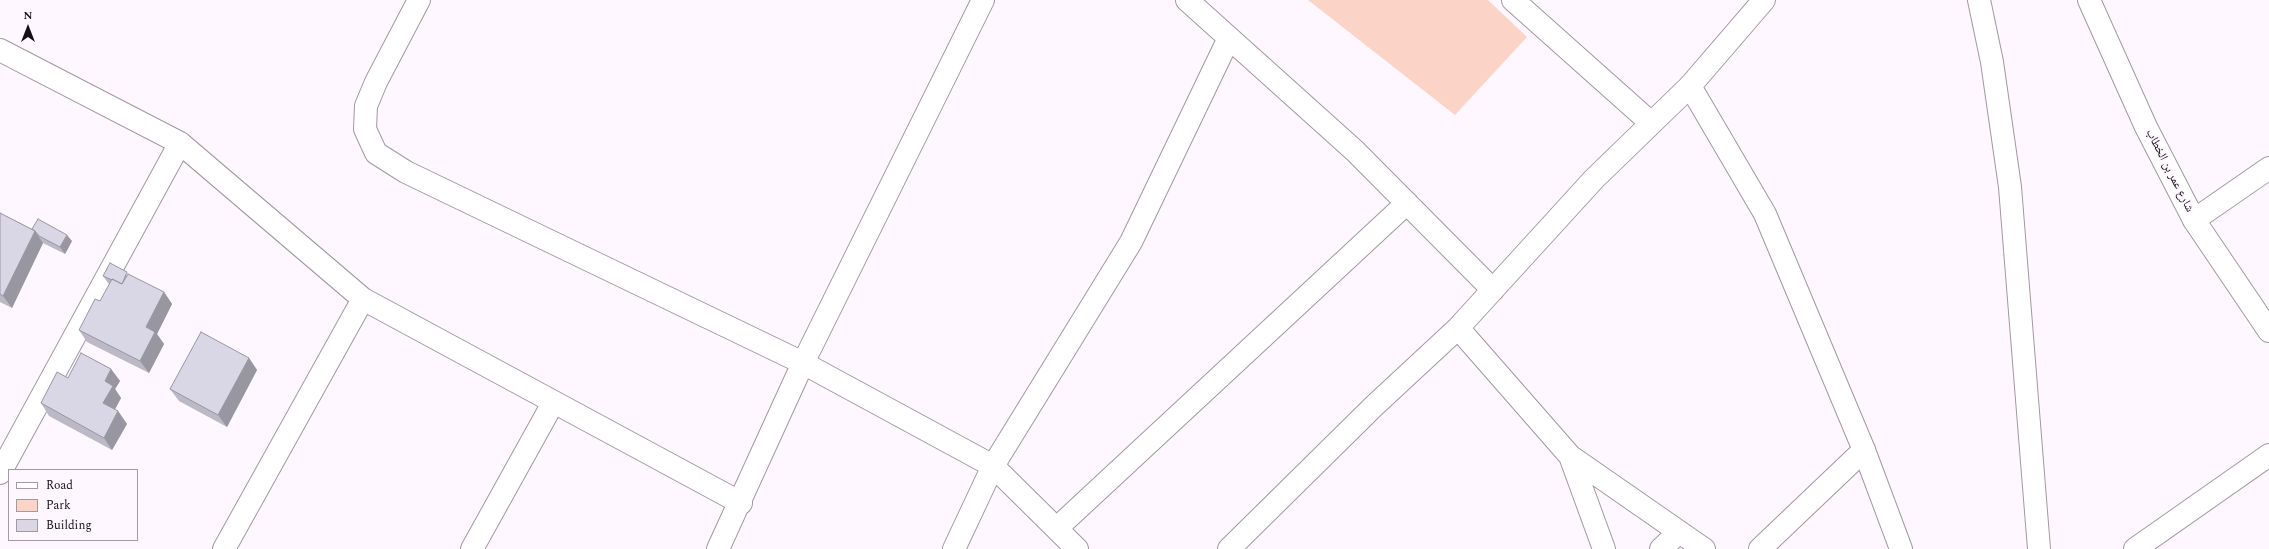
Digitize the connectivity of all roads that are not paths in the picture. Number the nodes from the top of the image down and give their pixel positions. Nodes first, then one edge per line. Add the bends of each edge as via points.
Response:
1 (419, 0) edge
2 (983, 0) edge
3 (1187, 0) edge
4 (1513, 0) edge
5 (1764, 0) edge
6 (1979, 0) edge
7 (2089, 0) edge
8 (1229, 38) junction
9 (0, 50) edge
10 (1690, 86) junction
11 (1651, 123) junction
12 (180, 143) junction
13 (2269, 168) edge
14 (1407, 203) junction
15 (2194, 220) junction
16 (1493, 290) junction
17 (363, 299) junction
18 (1458, 328) junction
19 (2269, 331) edge
20 (803, 363) junction
21 (553, 403) junction
22 (1864, 450) junction
23 (1570, 456) junction
24 (2269, 456) edge
25 (993, 466) junction
26 (0, 473) edge
27 (741, 503) junction
28 (1057, 528) junction
29 (1680, 532) junction
30 (224, 549) edge
31 (472, 549) edge
32 (718, 549) edge
33 (954, 549) edge
34 (1077, 549) edge
35 (1229, 549) edge
36 (1604, 549) edge
37 (1662, 549) edge
38 (1704, 549) edge
39 (1760, 549) edge
40 (1901, 549) edge
41 (2039, 549) edge
42 (2135, 549) edge

1 - 20 street via 366,106 365,129 376,153 406,172
2 - 20 street
3 - 8 street
4 - 11 street
5 - 10 street
6 - 41 street via 1992,62 2010,187
7 - 15 street, شارع عمر بن الخطاب via 2146,126
8 - 14 street via 1299,98
8 - 25 street via 1131,242
9 - 12 street
10 - 11 street
10 - 22 street via 1765,214
11 - 16 street via 1594,179
12 - 17 street
12 - 26 street
13 - 15 street
14 - 16 street
14 - 28 street
15 - 19 street, شارع عمر بن الخطاب
16 - 18 street
17 - 21 street
17 - 30 street
18 - 23 street
18 - 35 street via 1374,406
20 - 25 street
20 - 27 street
21 - 27 street
21 - 31 street
22 - 39 street
22 - 40 street
23 - 29 street
23 - 36 street
24 - 42 street
25 - 28 street
25 - 33 street
27 - 32 street
28 - 34 street
29 - 37 street
29 - 38 street

